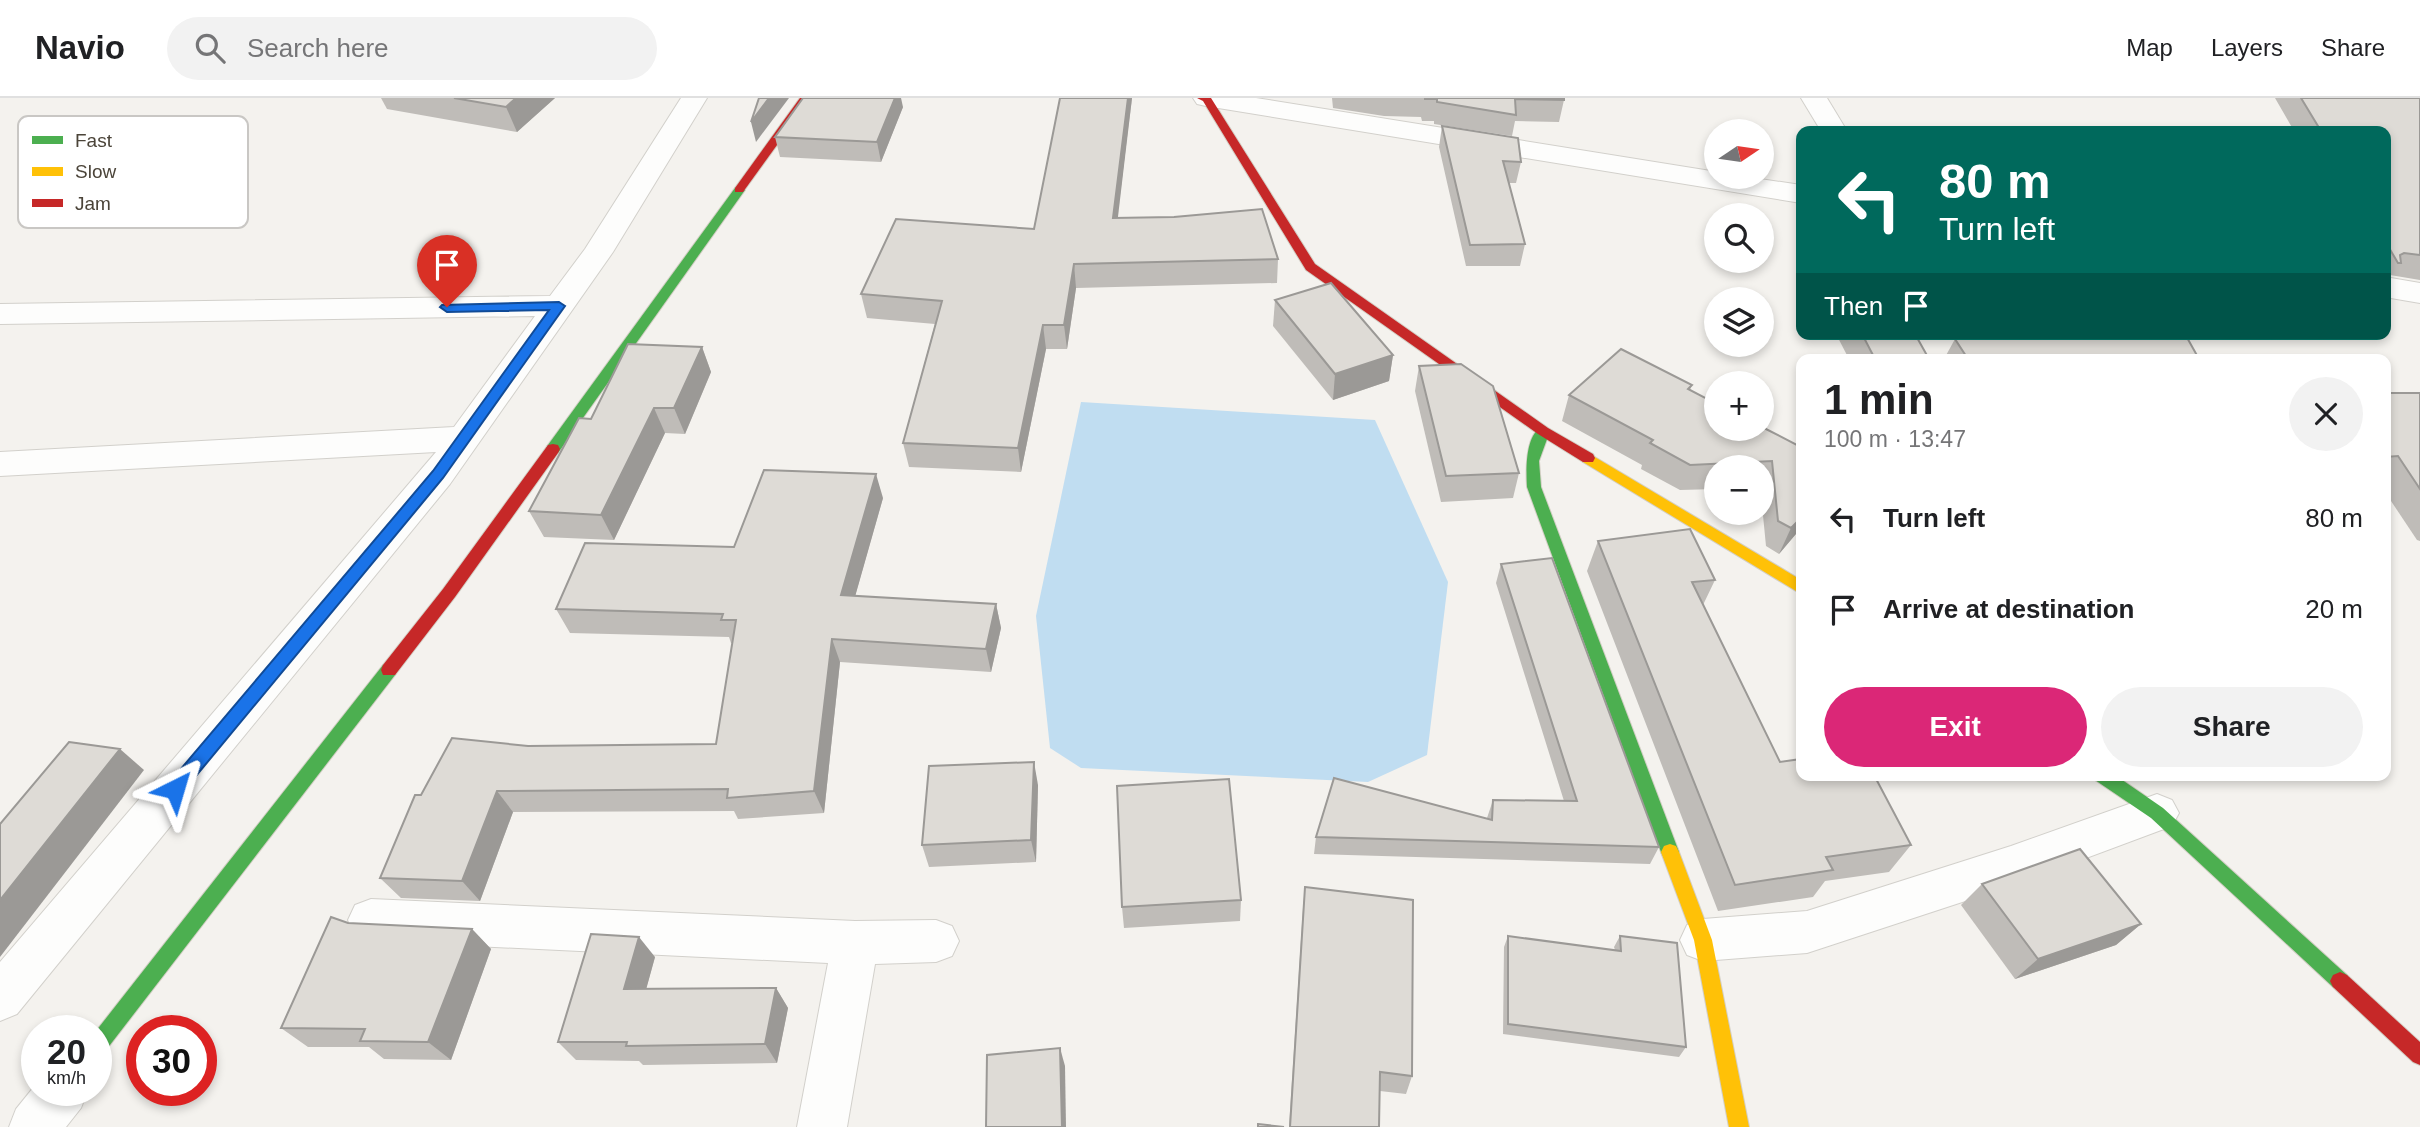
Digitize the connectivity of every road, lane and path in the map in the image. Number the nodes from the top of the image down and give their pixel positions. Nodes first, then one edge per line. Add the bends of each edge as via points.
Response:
1 (694, 98) edge
2 (806, 98) edge
3 (1205, 98) edge
4 (1814, 98) edge
5 (1830, 126) edge
6 (1796, 193) edge
7 (2391, 288) edge
8 (2420, 293) edge
9 (559, 306) junction
10 (0, 314) edge
11 (1543, 431) junction
12 (463, 439) junction
13 (0, 464) edge
14 (1796, 585) edge
15 (2110, 781) edge
16 (2157, 813) junction
17 (371, 920) dead end
18 (1703, 940) junction
19 (936, 941) dead end
20 (855, 943) junction
21 (0, 998) edge
22 (112, 1026) edge
23 (2420, 1055) edge
24 (50, 1106) edge
25 (34, 1127) edge
26 (822, 1127) edge
27 (1739, 1127) edge

1 - 9 street
2 - 22 street via 449,593
3 - 6 street
3 - 11 street via 1310,267
4 - 5 street
7 - 8 street
9 - 10 street
9 - 12 street
11 - 14 street
11 - 18 street via 1532,461 1534,487
12 - 13 street
12 - 21 street via 438,475
15 - 16 street
16 - 18 street via 1807,932
16 - 23 street
17 - 20 street
18 - 27 street
19 - 20 street
20 - 26 street
24 - 25 street

